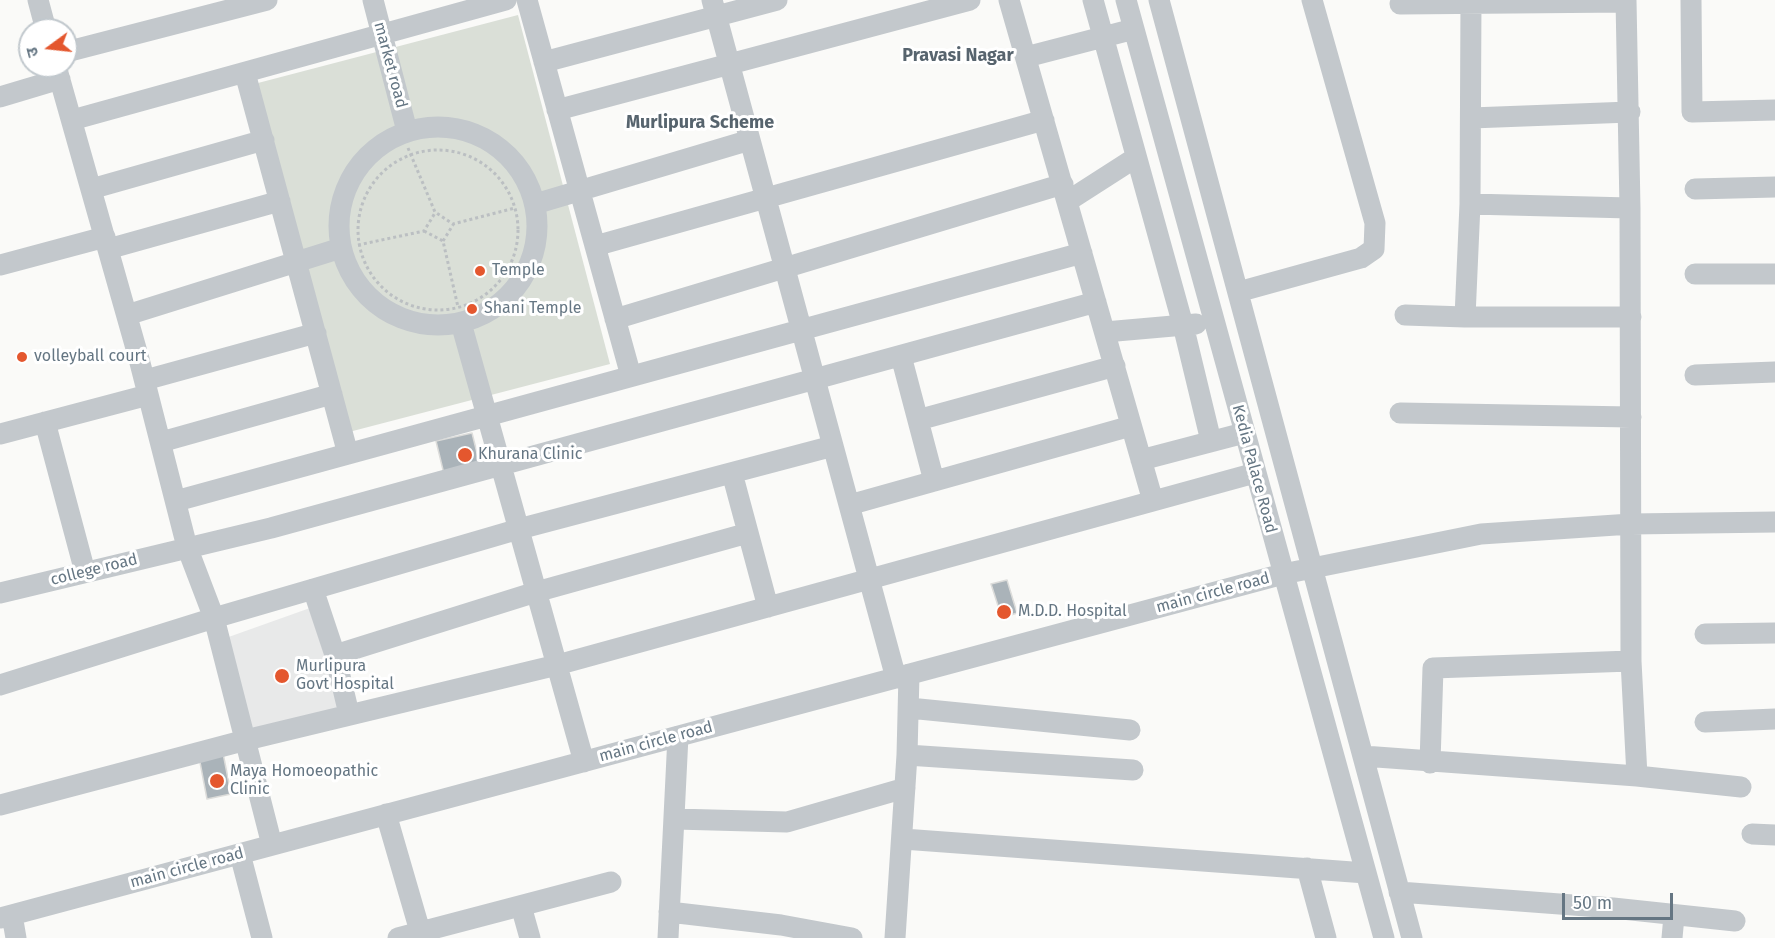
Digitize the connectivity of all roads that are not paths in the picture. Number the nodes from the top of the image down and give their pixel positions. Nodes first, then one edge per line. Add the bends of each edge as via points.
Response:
1 (267, 0) edge
2 (373, 0) edge
3 (506, 0) edge
4 (526, 0) edge
5 (777, 0) edge
6 (970, 0) edge
7 (1009, 0) edge
8 (1093, 0) edge
9 (1148, 0) edge
10 (1159, 0) edge
11 (1312, 0) edge
12 (1690, 0) edge
13 (43, 1) edge
14 (1626, 1) edge
15 (1471, 2) edge
16 (1126, 3) edge
17 (1400, 4) dead end
18 (715, 8) edge
19 (45, 18) edge
20 (1134, 29) junction
21 (382, 34) junction
22 (1103, 37) junction
23 (78, 49) edge
24 (1026, 57) junction
25 (544, 62) junction
26 (729, 65) junction
27 (245, 72) junction
28 (44, 78) edge
29 (60, 78) edge
30 (0, 97) edge
31 (557, 110) junction
32 (1775, 110) edge
33 (1629, 112) junction
34 (1471, 118) junction
35 (72, 120) junction
36 (1044, 120) junction
37 (405, 132) junction
38 (264, 140) junction
39 (750, 140) junction
40 (1135, 158) junction
41 (1775, 187) edge
42 (91, 189) junction
43 (1695, 189) dead end
44 (579, 191) junction
45 (1065, 193) junction
46 (766, 199) junction
47 (280, 201) junction
48 (1470, 204) junction
49 (525, 206) junction
50 (1630, 208) junction
51 (106, 243) junction
52 (350, 246) junction
53 (595, 246) junction
54 (1082, 253) junction
55 (1, 260) edge
56 (297, 262) junction
57 (785, 267) junction
58 (1695, 274) dead end
59 (1775, 274) edge
60 (1238, 292) junction
61 (1096, 302) junction
62 (127, 315) junction
63 (460, 315) junction
64 (1405, 315) dead end
65 (1465, 317) junction
66 (1631, 317) junction
67 (615, 319) junction
68 (1214, 323) junction
69 (1183, 325) junction
70 (802, 330) junction
71 (1105, 332) junction
72 (316, 333) junction
73 (901, 356) junction
74 (1114, 366) junction
75 (1775, 372) edge
76 (1695, 375) dead end
77 (631, 376) junction
78 (815, 380) junction
79 (146, 387) junction
80 (332, 394) junction
81 (1400, 413) dead end
82 (487, 416) junction
83 (1630, 417) junction
84 (918, 420) junction
85 (45, 422) junction
86 (1131, 426) junction
87 (1244, 433) junction
88 (0, 434) edge
89 (1211, 441) junction
90 (161, 442) junction
91 (833, 446) junction
92 (348, 454) junction
93 (1141, 460) junction
94 (501, 466) junction
95 (732, 473) junction
96 (1255, 473) junction
97 (934, 481) junction
98 (176, 501) junction
99 (1153, 501) junction
100 (849, 505) junction
101 (1775, 522) edge
102 (1631, 524) junction
103 (519, 529) junction
104 (748, 533) junction
105 (188, 547) junction
106 (1313, 568) junction
107 (85, 572) junction
108 (1283, 574) junction
109 (869, 579) junction
110 (313, 589) junction
111 (536, 592) junction
112 (0, 593) edge
113 (768, 607) junction
114 (214, 618) junction
115 (1775, 633) edge
116 (1705, 634) dead end
117 (335, 655) junction
118 (1631, 661) junction
119 (557, 665) junction
120 (902, 676) junction
121 (0, 685) edge
122 (909, 708) junction
123 (349, 714) junction
124 (1775, 719) edge
125 (1705, 722) dead end
126 (1130, 730) dead end
127 (678, 736) junction
128 (246, 740) junction
129 (907, 755) junction
130 (1363, 756) junction
131 (584, 762) junction
132 (1430, 763) junction
133 (1133, 770) dead end
134 (1636, 777) junction
135 (1741, 787) dead end
136 (905, 788) junction
137 (0, 805) edge
138 (386, 814) junction
139 (675, 819) junction
140 (1752, 834) dead end
141 (1775, 835) edge
142 (903, 839) junction
143 (272, 845) junction
144 (240, 854) junction
145 (1307, 868) junction
146 (1366, 873) junction
147 (611, 882) dead end
148 (1399, 892) junction
149 (521, 906) junction
150 (669, 912) junction
151 (6, 916) edge
152 (1674, 916) junction
153 (1735, 921) dead end
154 (421, 935) edge
155 (16, 938) edge
156 (262, 938) edge
157 (398, 938) edge
158 (530, 938) edge
159 (668, 938) edge
160 (852, 938) edge
161 (895, 938) edge
162 (1326, 938) edge
163 (1384, 938) edge
164 (1412, 938) edge
165 (1672, 938) edge

1 - 23 street
2 - 21 street, market road
3 - 21 street
4 - 25 street
5 - 18 street
6 - 26 street
7 - 24 street
8 - 22 street
9 - 16 street
10 - 60 street, Kedia Palace Road
11 - 60 street via 1375,224 1374,249 1361,258
12 - 32 street via 1692,112
13 - 19 street
14 - 15 street
14 - 33 street
15 - 17 street
15 - 34 street
16 - 20 street, Kedia Palace Road
18 - 25 street
18 - 26 street
20 - 22 street
20 - 68 street, Kedia Palace Road
21 - 27 street
21 - 37 street, market road
22 - 24 street
22 - 40 street
24 - 36 street
25 - 31 street
26 - 31 street
26 - 39 street
27 - 35 street
27 - 38 street
28 - 30 street
29 - 35 street
31 - 44 street
33 - 34 street
33 - 50 street
34 - 48 street
35 - 42 street
36 - 45 street
36 - 46 street
37 - 49 street via 434,126 462,129 487,140 508,156 525,178
37 - 52 street via 381,144 350,179 339,224
38 - 42 street
38 - 47 street
39 - 44 street
39 - 46 street
40 - 45 street
40 - 69 street
41 - 43 street
42 - 51 street
44 - 49 street
44 - 53 street
45 - 54 street
45 - 57 street
46 - 53 street
46 - 57 street
47 - 51 street
47 - 56 street
48 - 50 street
48 - 65 street
49 - 63 street via 537,230 533,255 522,278 485,314
50 - 66 street
51 - 55 street
51 - 62 street
52 - 56 street
52 - 63 street via 349,269 376,304 417,323 439,325
53 - 67 street
54 - 61 street
54 - 70 street
56 - 62 street
56 - 72 street
57 - 67 street
57 - 70 street
58 - 59 street
60 - 106 street, Kedia Palace Road
61 - 71 street
61 - 73 street, college road
62 - 79 street
63 - 82 street
64 - 65 street
65 - 66 street
66 - 83 street
67 - 77 street
68 - 69 street
68 - 87 street, Kedia Palace Road
69 - 71 street
69 - 89 street
70 - 77 street
70 - 78 street
71 - 74 street
72 - 79 street
72 - 80 street
73 - 78 street, college road
73 - 84 street
74 - 84 street
74 - 86 street
75 - 76 street
77 - 82 street
78 - 91 street
78 - 94 street, college road
79 - 85 street
79 - 90 street
80 - 90 street
80 - 92 street
81 - 83 street
82 - 92 street
82 - 94 street
83 - 102 street
84 - 97 street
85 - 88 street
85 - 107 street
86 - 93 street
86 - 97 street
87 - 89 street
87 - 96 street, Kedia Palace Road
89 - 93 street
90 - 98 street
91 - 95 street
91 - 100 street
92 - 98 street
93 - 99 street
94 - 103 street
94 - 105 street, college road
95 - 103 street
95 - 104 street
96 - 99 street
96 - 108 street, Kedia Palace Road
97 - 100 street
98 - 105 street
99 - 109 street
100 - 109 street
101 - 102 street, main circle road
102 - 106 street, main circle road via 1481,534
102 - 118 street
103 - 110 street
103 - 111 street
104 - 111 street
104 - 113 street
105 - 107 street, college road
105 - 114 street
106 - 108 street, main circle road
106 - 130 street, Kedia Palace Road
107 - 112 street, college road
108 - 120 street, main circle road
108 - 146 street, Kedia Palace Road
109 - 113 street
109 - 120 street
110 - 114 street
110 - 117 street
111 - 117 street
111 - 119 street
113 - 119 street
114 - 121 street
114 - 128 street
115 - 116 street
117 - 123 street
118 - 132 street via 1433,668
118 - 134 street
119 - 123 street
119 - 131 street
120 - 122 street
120 - 127 street, main circle road
122 - 126 street
122 - 129 street
123 - 128 street
124 - 125 street
127 - 131 street, main circle road
127 - 139 street
128 - 137 street
128 - 143 street
129 - 133 street
129 - 136 street
130 - 132 street
130 - 148 street, Kedia Palace Road
131 - 138 street, main circle road
132 - 134 street
134 - 135 street
136 - 139 street via 787,822
136 - 142 street
138 - 143 street, main circle road
138 - 154 street
139 - 150 street
140 - 141 street
142 - 145 street
142 - 161 street
143 - 144 street, main circle road
144 - 151 street, main circle road
144 - 156 street
145 - 146 street
145 - 162 street
146 - 163 street, Kedia Palace Road
147 - 149 street
148 - 152 street
148 - 164 street, Kedia Palace Road
149 - 154 street
149 - 158 street
150 - 159 street
150 - 160 street
151 - 155 street
152 - 153 street
152 - 165 street
154 - 157 street

